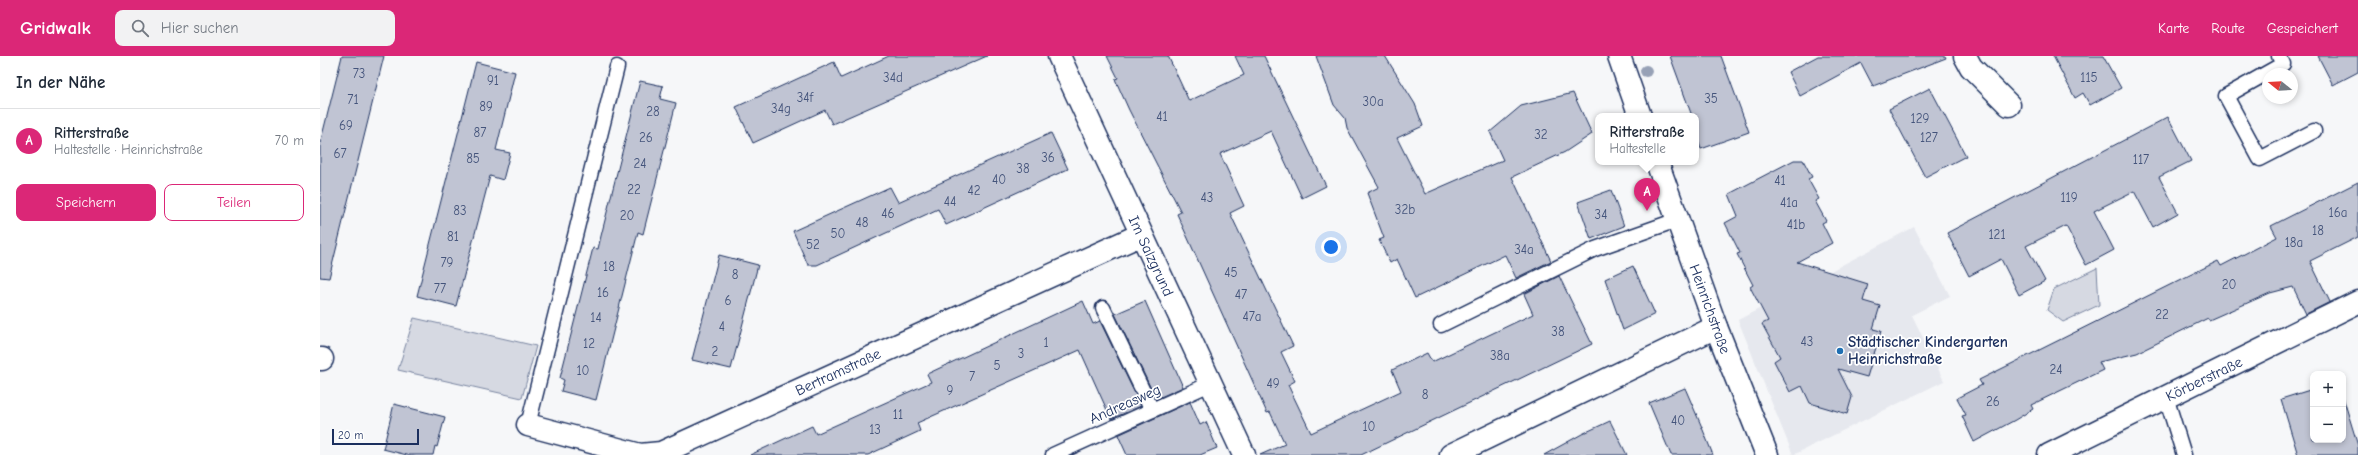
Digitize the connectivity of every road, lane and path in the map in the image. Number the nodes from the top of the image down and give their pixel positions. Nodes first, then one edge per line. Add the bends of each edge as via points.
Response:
1 (1059, 56) edge
2 (1619, 56) edge
3 (1965, 56) edge
4 (2279, 56) edge
5 (618, 67) dead end
6 (2009, 105) dead end
7 (1639, 113) edge
8 (2314, 131) dead end
9 (1658, 165) edge
10 (1677, 220) junction
11 (1140, 235) junction
12 (2358, 302) edge
13 (1103, 308) dead end
14 (1441, 325) dead end
15 (1716, 327) junction
16 (1212, 383) junction
17 (2166, 397) junction
18 (1152, 410) junction
19 (528, 425) joint
20 (1457, 454) edge
21 (1053, 455) edge
22 (1244, 455) edge
23 (1767, 455) edge
24 (2049, 455) edge
25 (2184, 455) edge

1 - 11 street, Im Salzgrund
2 - 7 street
3 - 6 street via 1971,67
4 - 8 lane via 2283,64 2226,96 2260,159
5 - 19 lane
9 - 10 street, Heinrichstraße
10 - 14 lane via 1595,249
10 - 15 street, Heinrichstraße
11 - 16 street, Im Salzgrund
11 - 19 street, Bertramstraße via 661,453 640,454
12 - 17 street, Körberstraße
13 - 18 lane
15 - 20 street
15 - 23 street, Heinrichstraße
16 - 18 lane, Andreasweg
16 - 22 street, Im Salzgrund
17 - 24 street, Körberstraße
17 - 25 lane
18 - 21 lane, Andreasweg

